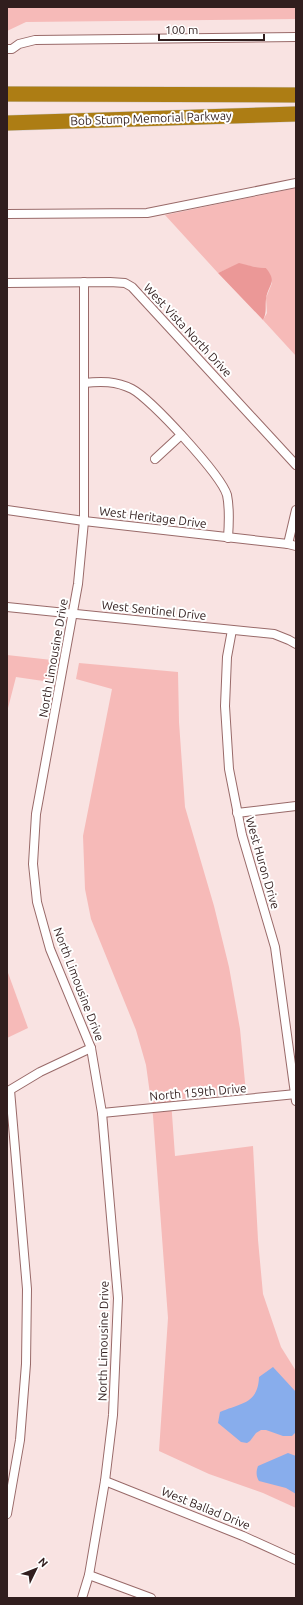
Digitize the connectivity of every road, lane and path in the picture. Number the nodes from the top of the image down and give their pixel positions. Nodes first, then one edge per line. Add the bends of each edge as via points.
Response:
1 (296, 37) edge
2 (7, 49) edge
3 (7, 94) edge
4 (296, 95) edge
5 (296, 114) edge
6 (7, 123) edge
7 (296, 183) edge
8 (7, 214) edge
9 (84, 282) junction
10 (7, 283) edge
11 (84, 383) junction
12 (181, 435) junction
13 (155, 459) dead end
14 (296, 465) edge
15 (7, 510) edge
16 (296, 510) edge
17 (84, 521) junction
18 (228, 538) junction
19 (292, 545) edge
20 (7, 607) edge
21 (73, 614) junction
22 (232, 630) junction
23 (296, 644) edge
24 (296, 806) edge
25 (237, 813) junction
26 (91, 1048) junction
27 (296, 1097) edge
28 (102, 1113) junction
29 (105, 1481) junction
30 (7, 1514) edge
31 (296, 1560) edge
32 (89, 1575) junction
33 (82, 1598) edge
34 (151, 1598) edge

1 - 2 street via 35,40
3 - 4 highway, Bob Stump Memorial Parkway
5 - 6 highway, Bob Stump Memorial Parkway
7 - 8 street via 148,213
9 - 10 street, West Vista North Drive
9 - 11 street, North Limousine Drive
9 - 14 street, West Vista North Drive via 117,282 132,287
11 - 12 street via 102,381 118,383 133,389 150,402
11 - 17 street, North Limousine Drive
12 - 13 street
12 - 18 street via 211,468 227,494
15 - 17 street, West Heritage Drive
16 - 19 street
17 - 18 street, West Heritage Drive
17 - 21 street, North Limousine Drive
18 - 19 street, West Heritage Drive
20 - 21 street, West Sentinel Drive
21 - 22 street, West Sentinel Drive
21 - 26 street, North Limousine Drive via 36,814 33,864 37,902 50,949
22 - 23 street, West Sentinel Drive via 274,634
22 - 25 street, West Huron Drive via 227,657 225,706 229,769
24 - 25 street
25 - 27 street, West Huron Drive via 275,947
26 - 28 street, North Limousine Drive
26 - 30 street via 40,1072 10,1090 27,1289 26,1364 20,1440
27 - 28 street, North 159th Drive
28 - 29 street, North Limousine Drive via 118,1298 113,1415
29 - 31 street, West Ballad Drive
29 - 32 street, North Limousine Drive
32 - 33 street, North Limousine Drive
32 - 34 street

